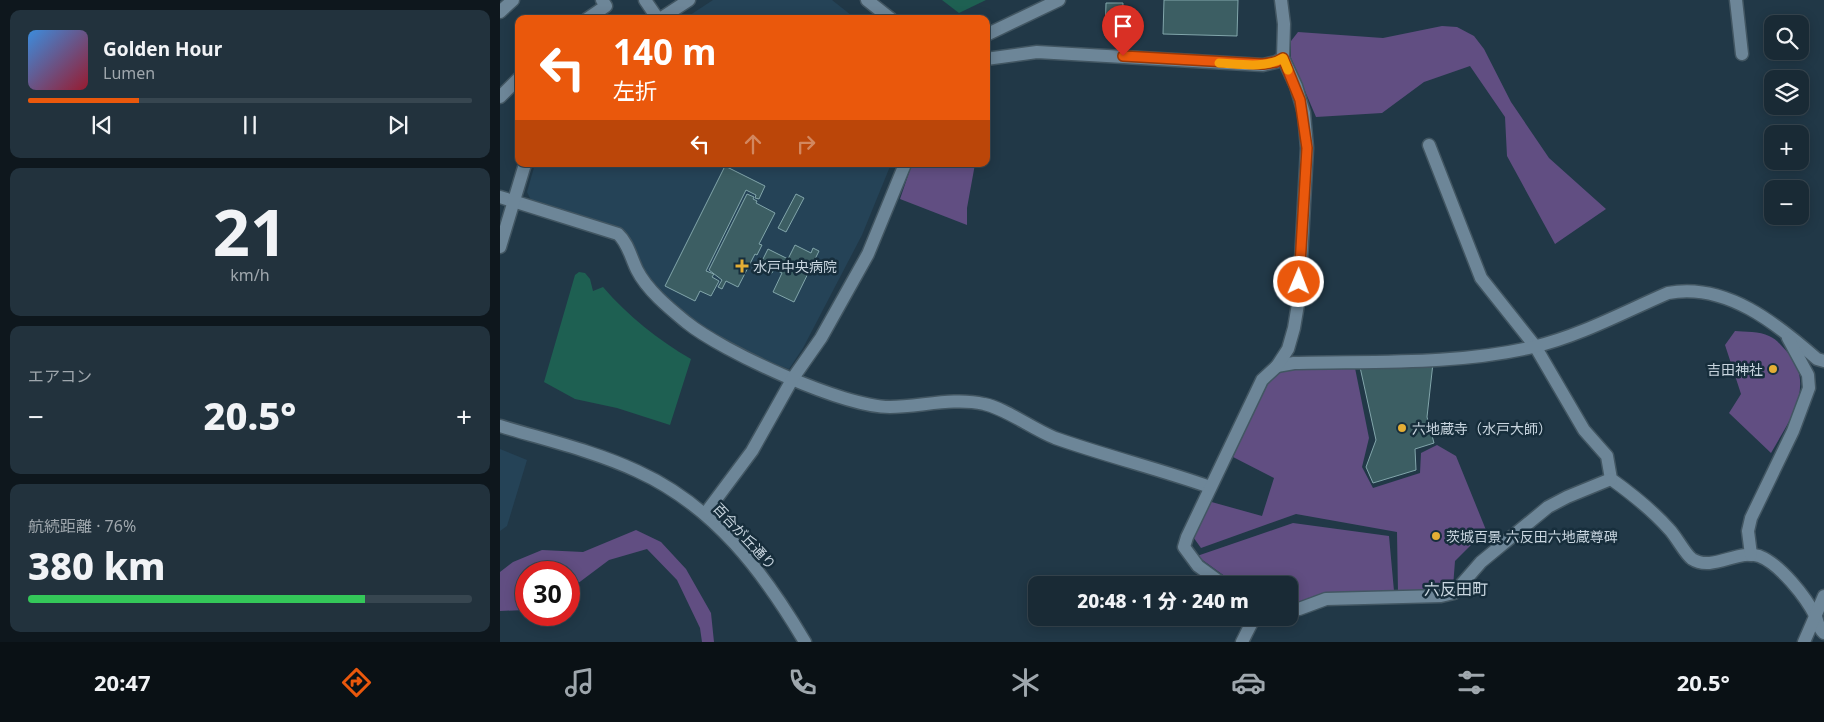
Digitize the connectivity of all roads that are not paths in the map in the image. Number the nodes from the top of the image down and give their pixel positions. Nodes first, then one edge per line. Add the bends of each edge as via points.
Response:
1 (513, 0) edge
2 (602, 0) edge
3 (646, 0) edge
4 (690, 0) edge
5 (867, 0) edge
6 (1059, 0) edge
7 (1281, 0) edge
8 (1736, 0) edge
9 (500, 12) edge
10 (593, 15) edge
11 (656, 15) edge
12 (666, 15) edge
13 (885, 15) edge
14 (990, 34) edge
15 (1742, 54) dead end
16 (990, 58) edge
17 (1283, 58) junction
18 (515, 82) edge
19 (500, 97) edge
20 (1429, 144) dead end
21 (524, 167) edge
22 (904, 167) edge
23 (500, 197) edge
24 (514, 201) junction
25 (500, 247) edge
26 (1787, 333) junction
27 (1535, 346) junction
28 (1824, 361) edge
29 (1277, 366) junction
30 (793, 378) junction
31 (500, 426) edge
32 (1611, 479) junction
33 (1210, 487) junction
34 (704, 514) junction
35 (1751, 555) junction
36 (1212, 576) edge
37 (1824, 596) edge
38 (1298, 609) edge
39 (1815, 616) junction
40 (1250, 626) edge
41 (1824, 633) edge
42 (805, 642) edge
43 (1242, 642) edge
44 (1804, 642) edge

1 - 9 street
2 - 10 street via 606,6
3 - 11 street
4 - 12 street
5 - 13 street
6 - 14 street
7 - 17 street
8 - 15 street
16 - 17 street via 1037,52 1263,64
17 - 29 street via 1301,104 1307,148 1299,298 1288,349
18 - 19 street
20 - 27 street via 1481,278
21 - 24 street
22 - 30 street via 868,254 821,338
23 - 24 street
24 - 25 street
24 - 30 street via 618,234 638,272 686,322 732,351
26 - 27 street via 1767,317 1741,304 1701,291 1681,290 1584,330
26 - 28 street via 1817,359
26 - 35 street via 1808,375 1810,388 1751,518 1748,531
27 - 29 street via 1465,358
27 - 32 street via 1584,430 1607,456
29 - 33 street via 1262,380
30 - 33 street via 845,399 876,406 985,404 1053,437
30 - 34 street via 752,451
31 - 34 street, 百合が丘通り via 638,471 682,496
32 - 35 street via 1668,527 1690,558 1705,563
32 - 38 street via 1567,497 1536,516 1481,562 1454,593 1326,599
33 - 36 street via 1184,547 1198,566
34 - 42 street, 百合が丘通り via 734,542 767,581
35 - 39 street via 1768,561 1786,576
37 - 39 street
39 - 41 street
39 - 44 street
40 - 43 street

